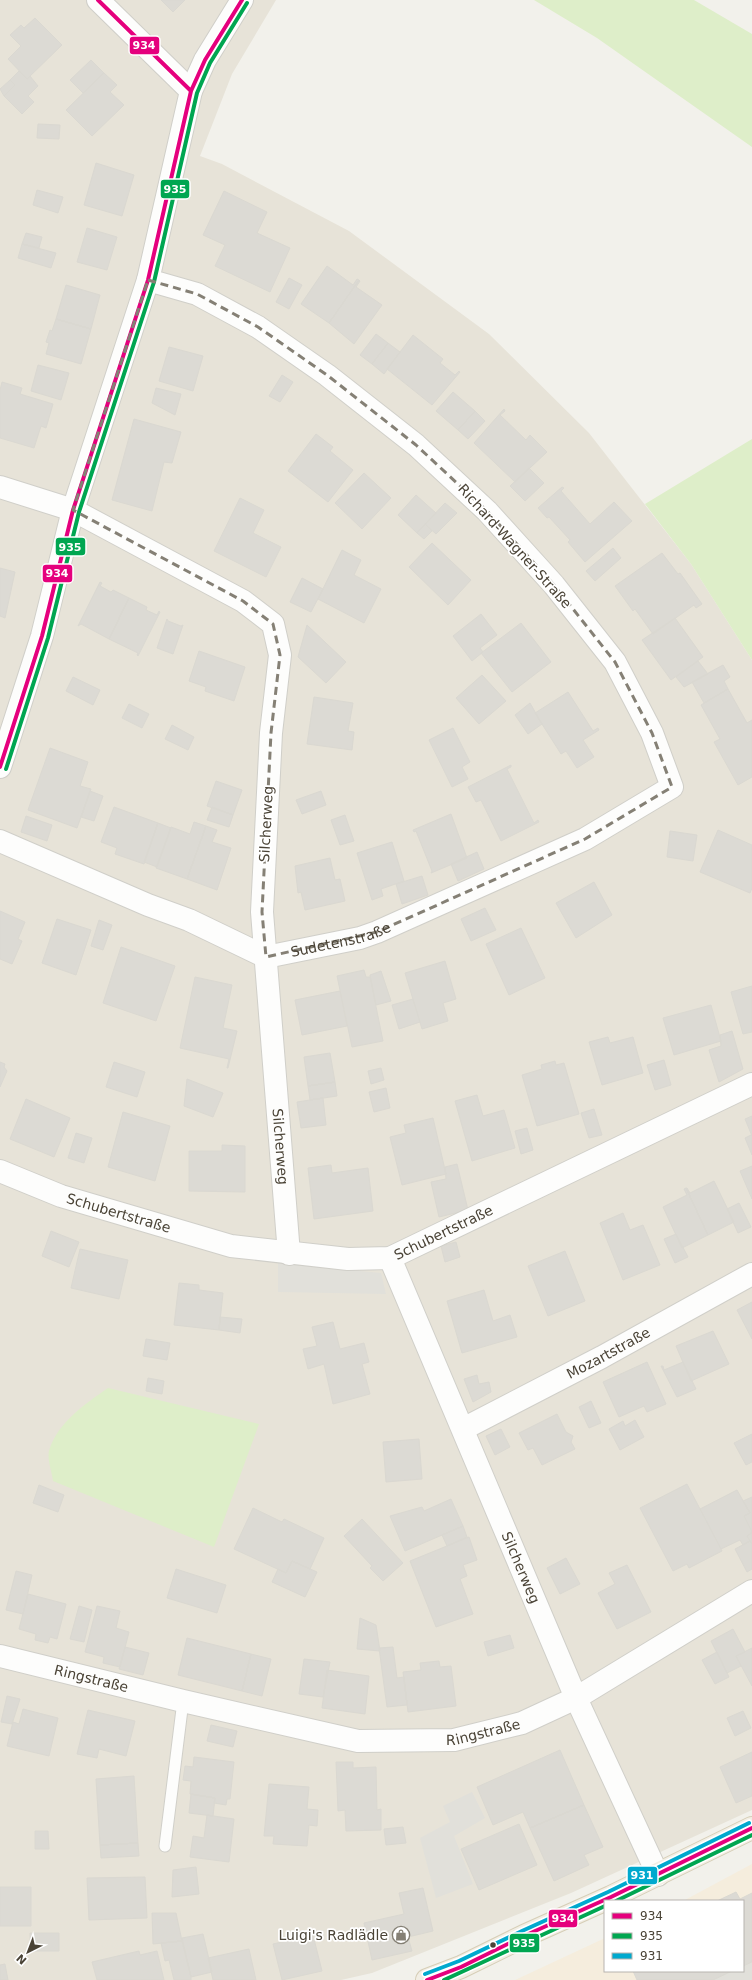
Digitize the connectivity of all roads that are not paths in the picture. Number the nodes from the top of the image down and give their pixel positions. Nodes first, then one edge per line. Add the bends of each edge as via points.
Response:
1 (98, 0) edge
2 (242, 0) edge
3 (191, 92) junction
4 (148, 280) junction
5 (0, 487) edge
6 (73, 510) junction
7 (0, 767) edge
8 (672, 787) joint
9 (0, 841) edge
10 (266, 957) junction
11 (752, 1084) edge
12 (0, 1171) edge
13 (289, 1254) junction
14 (390, 1258) junction
15 (752, 1274) edge
16 (463, 1429) junction
17 (752, 1591) edge
18 (0, 1656) edge
19 (576, 1698) junction
20 (183, 1701) junction
21 (752, 1828) edge
22 (164, 1846) dead end
23 (658, 1875) junction
24 (427, 1980) edge

1 - 3 street
2 - 3 street via 205,60
3 - 4 street
4 - 6 street
4 - 8 street, Richard-Wagner-Straße via 197,294 258,327 327,375 416,444 487,511 554,585 615,662 652,733
5 - 6 street, Silcherweg
6 - 7 street via 42,636
6 - 10 street, Silcherweg via 243,601 273,624 280,655 271,733 262,912
8 - 10 street, Sudetenstraße via 585,839 377,932 360,938
9 - 10 street via 189,920
10 - 13 street, Silcherweg
11 - 14 street, Schubertstraße
12 - 13 street, Schubertstraße via 61,1196 231,1246
13 - 14 street, Schubertstraße via 348,1259
14 - 16 street, Silcherweg
15 - 16 street, Mozartstraße via 602,1357
16 - 19 street, Silcherweg
17 - 19 street, Ringstraße
18 - 20 street, Ringstraße
19 - 20 street, Ringstraße via 522,1723 454,1740 425,1741 358,1741
19 - 23 street, Silcherweg
20 - 22 lane
21 - 23 main road
23 - 24 main road via 461,1967

